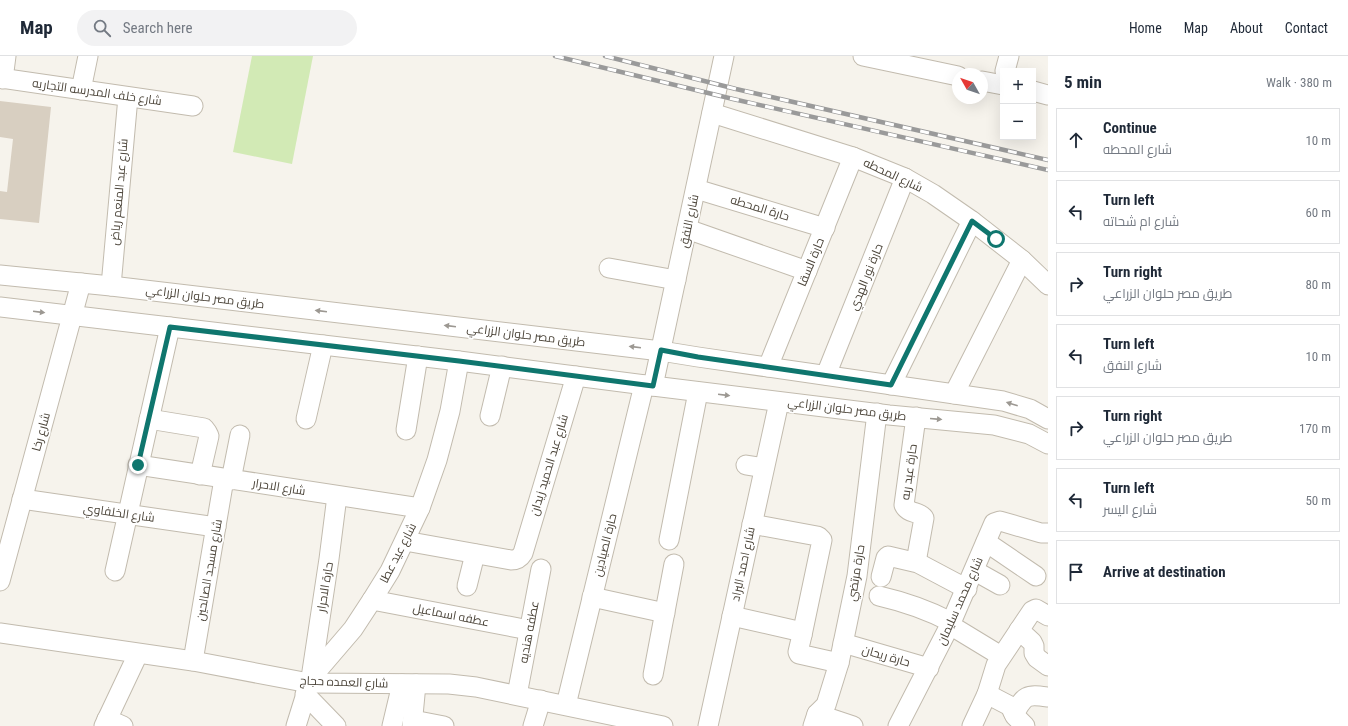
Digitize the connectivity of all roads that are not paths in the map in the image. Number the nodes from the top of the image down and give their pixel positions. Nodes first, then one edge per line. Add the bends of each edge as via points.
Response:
1 (6, 56) edge
2 (88, 56) edge
3 (724, 56) edge
4 (863, 56) edge
5 (1009, 56) edge
6 (936, 63) edge
7 (1006, 68) edge
8 (952, 72) edge
9 (2, 79) edge
10 (1000, 80) edge
11 (988, 81) edge
12 (81, 90) junction
13 (1036, 92) edge
14 (1048, 94) edge
15 (128, 97) junction
16 (193, 106) dead end
17 (712, 113) junction
18 (853, 157) junction
19 (905, 178) junction
20 (696, 189) junction
21 (972, 221) junction
22 (825, 228) junction
23 (687, 229) junction
24 (1022, 260) junction
25 (609, 268) dead end
26 (807, 271) junction
27 (0, 275) edge
28 (676, 280) junction
29 (81, 283) junction
30 (1048, 285) edge
31 (111, 286) junction
32 (0, 307) edge
33 (72, 317) junction
34 (170, 327) junction
35 (323, 345) junction
36 (661, 350) junction
37 (418, 356) junction
38 (459, 361) junction
39 (502, 366) junction
40 (768, 367) junction
41 (826, 375) junction
42 (576, 376) junction
43 (891, 385) junction
44 (649, 386) junction
45 (698, 392) junction
46 (954, 394) junction
47 (779, 402) junction
48 (877, 414) junction
49 (490, 416) dead end
50 (916, 417) junction
51 (149, 419) junction
52 (306, 419) dead end
53 (1048, 419) edge
54 (406, 430) dead end
55 (240, 434) dead end
56 (1048, 444) edge
57 (138, 465) junction
58 (746, 465) dead end
59 (764, 468) junction
60 (200, 475) junction
61 (228, 479) junction
62 (337, 496) junction
63 (22, 499) junction
64 (420, 508) junction
65 (127, 514) junction
66 (752, 524) junction
67 (216, 527) junction
68 (1047, 533) edge
69 (669, 540) dead end
70 (405, 541) junction
71 (986, 542) junction
72 (474, 554) junction
73 (916, 562) junction
74 (674, 564) dead end
75 (541, 569) dead end
76 (115, 571) dead end
77 (975, 571) junction
78 (1036, 576) dead end
79 (880, 577) dead end
80 (0, 580) edge
81 (1000, 585) dead end
82 (467, 586) dead end
83 (966, 589) junction
84 (879, 596) dead end
85 (592, 598) junction
86 (372, 600) junction
87 (665, 613) junction
88 (732, 616) junction
89 (1048, 616) edge
90 (951, 624) junction
91 (530, 630) junction
92 (1019, 630) junction
93 (0, 633) edge
94 (802, 635) junction
95 (843, 643) junction
96 (138, 654) junction
97 (1001, 656) junction
98 (193, 661) junction
99 (839, 663) junction
100 (1048, 666) edge
101 (929, 668) junction
102 (653, 675) dead end
103 (409, 684) junction
104 (308, 685) junction
105 (987, 694) junction
106 (517, 695) junction
107 (1048, 697) edge
108 (540, 700) junction
109 (566, 705) junction
110 (594, 719) edge
111 (815, 720) edge
112 (1020, 720) edge
113 (412, 723) edge
114 (111, 724) edge
115 (296, 726) edge
116 (336, 726) edge
117 (392, 726) edge
118 (444, 726) edge
119 (533, 726) edge
120 (663, 726) edge
121 (708, 726) edge
122 (853, 726) edge
123 (898, 726) edge
124 (972, 726) edge

1 - 9 street
2 - 12 street
3 - 17 street, شارع النفق
4 - 6 street
5 - 7 street
6 - 8 street
9 - 12 street, شارع خلف المدرسه التجاريه
10 - 11 street
12 - 15 street, شارع خلف المدرسه التجاريه
13 - 14 street
15 - 16 street, شارع خلف المدرسه التجاريه
15 - 31 street, شارع عبد المنعم رياض
17 - 18 street, شارع المحطه
17 - 20 street, شارع النفق
18 - 19 street, شارع المحطه
18 - 22 street, حارة السقا
19 - 21 street, شارع المحطه
19 - 41 street, حارة نور الهدي
20 - 22 street, حارة المحطه
20 - 23 street, شارع النفق
21 - 24 street, شارع المحطه
21 - 43 street
22 - 26 street, حارة السقا
23 - 26 street
23 - 28 street, شارع النفق
24 - 30 street, شارع المحطه
24 - 46 street
25 - 28 street
26 - 40 street, حارة السقا
27 - 29 street, طريق مصر حلوان الزراعي
28 - 36 street, شارع النفق
29 - 31 street, طريق مصر حلوان الزراعي
29 - 33 street, شارع رخا
36 -> 31 street, طريق مصر حلوان الزراعي
32 -> 33 street, طريق مصر حلوان الزراعي
33 - 34 street, طريق مصر حلوان الزراعي
33 - 63 street, شارع رخا
34 - 35 street, طريق مصر حلوان الزراعي
34 - 51 street
35 - 37 street, طريق مصر حلوان الزراعي
35 - 52 street
36 - 40 street, طريق مصر حلوان الزراعي
36 - 44 street, شارع النفق
37 - 38 street, طريق مصر حلوان الزراعي
37 - 54 street
38 - 39 street, طريق مصر حلوان الزراعي
38 - 64 street, شارع عيد عطا via 441,446
39 - 42 street, طريق مصر حلوان الزراعي
39 - 49 street
40 - 41 street, طريق مصر حلوان الزراعي
41 - 43 street, طريق مصر حلوان الزراعي
42 - 44 street, طريق مصر حلوان الزراعي
42 - 72 street, شارع عبد الحميد زيدان via 523,553 516,560
43 - 46 street, طريق مصر حلوان الزراعي
44 - 45 street, طريق مصر حلوان الزراعي
44 - 85 street, حارة الصيادين
45 -> 47 street, طريق مصر حلوان الزراعي
45 - 69 street
53 -> 46 street, طريق مصر حلوان الزراعي via 1030,409 1003,401
47 - 48 street, طريق مصر حلوان الزراعي
47 - 59 street, شارع احمد البراد
48 - 50 street, طريق مصر حلوان الزراعي
48 - 95 street, حارة مرتضي via 857,576
50 -> 56 street, طريق مصر حلوان الزراعي via 994,425 1029,434
50 - 73 street, حارة عبد ربه via 904,505 907,510 924,518
51 - 57 street
51 - 60 street via 204,428 208,432
55 - 61 street, شارع مسجد الصالحين
57 - 60 street, شارع الاحرار
57 - 65 street
58 - 59 street
59 - 66 street, شارع احمد البراد
60 - 61 street, شارع الاحرار
61 - 62 street, شارع الاحرار
61 - 67 street, شارع مسجد الصالحين
62 - 64 street, شارع الاحرار
62 - 104 street, حارة الاحرار
63 - 65 street, شارع الخلفاوي
63 - 80 street, شارع رخا
64 - 70 street, شارع عيد عطا
65 - 67 street, شارع الخلفاوي
65 - 76 street
66 - 88 street, شارع احمد البراد
66 - 94 street via 817,536 822,540
67 - 98 street, شارع مسجد الصالحين
68 - 71 street, شارع محمد سليمان via 998,521 993,525
70 - 72 street
70 - 86 street, شارع عيد عطا
71 - 77 street, شارع محمد سليمان
71 - 78 street
72 - 82 street
73 - 79 street via 887,556
73 - 83 street
74 - 87 street
75 - 91 street, عطفه هنديه
77 - 81 street
77 - 83 street, شارع محمد سليمان
83 - 90 street, شارع محمد سليمان
84 - 90 street via 916,606
85 - 87 street
85 - 109 street, حارة الصيادين
86 - 91 street, عطفه اسماعيل
86 - 104 street, شارع عيد عطا via 353,629
87 - 102 street
88 - 94 street via 796,630
88 - 121 street, شارع احمد البراد
89 - 92 street via 1034,610
90 - 97 street
90 - 101 street, شارع محمد سليمان
91 - 106 street, عطفه هنديه
92 - 97 street
92 - 100 street via 1032,642 1037,658
93 - 96 street, شارع العمده حجاج
94 - 99 street via 799,654
95 - 99 street, حارة مرتضي
95 - 101 street, حارة ريحان
96 - 98 street, شارع العمده حجاج
96 - 114 street
97 - 105 street via 992,674
98 - 104 street, شارع العمده حجاج
99 - 111 street, حارة مرتضي via 826,705
101 - 123 street, شارع محمد سليمان
103 - 104 street, شارع العمده حجاج
103 - 106 street, شارع العمده حجاج via 449,684
103 - 113 street
103 - 117 street
104 - 115 street, شارع عيد عطا
104 - 116 street
105 - 112 street via 1007,704
105 - 124 street
106 - 108 street, شارع العمده حجاج
107 - 112 street via 1024,698
108 - 109 street, شارع العمده حجاج
108 - 119 street
109 - 110 street, شارع العمده حجاج
110 - 120 street, شارع العمده حجاج
111 - 122 street
113 - 118 street

